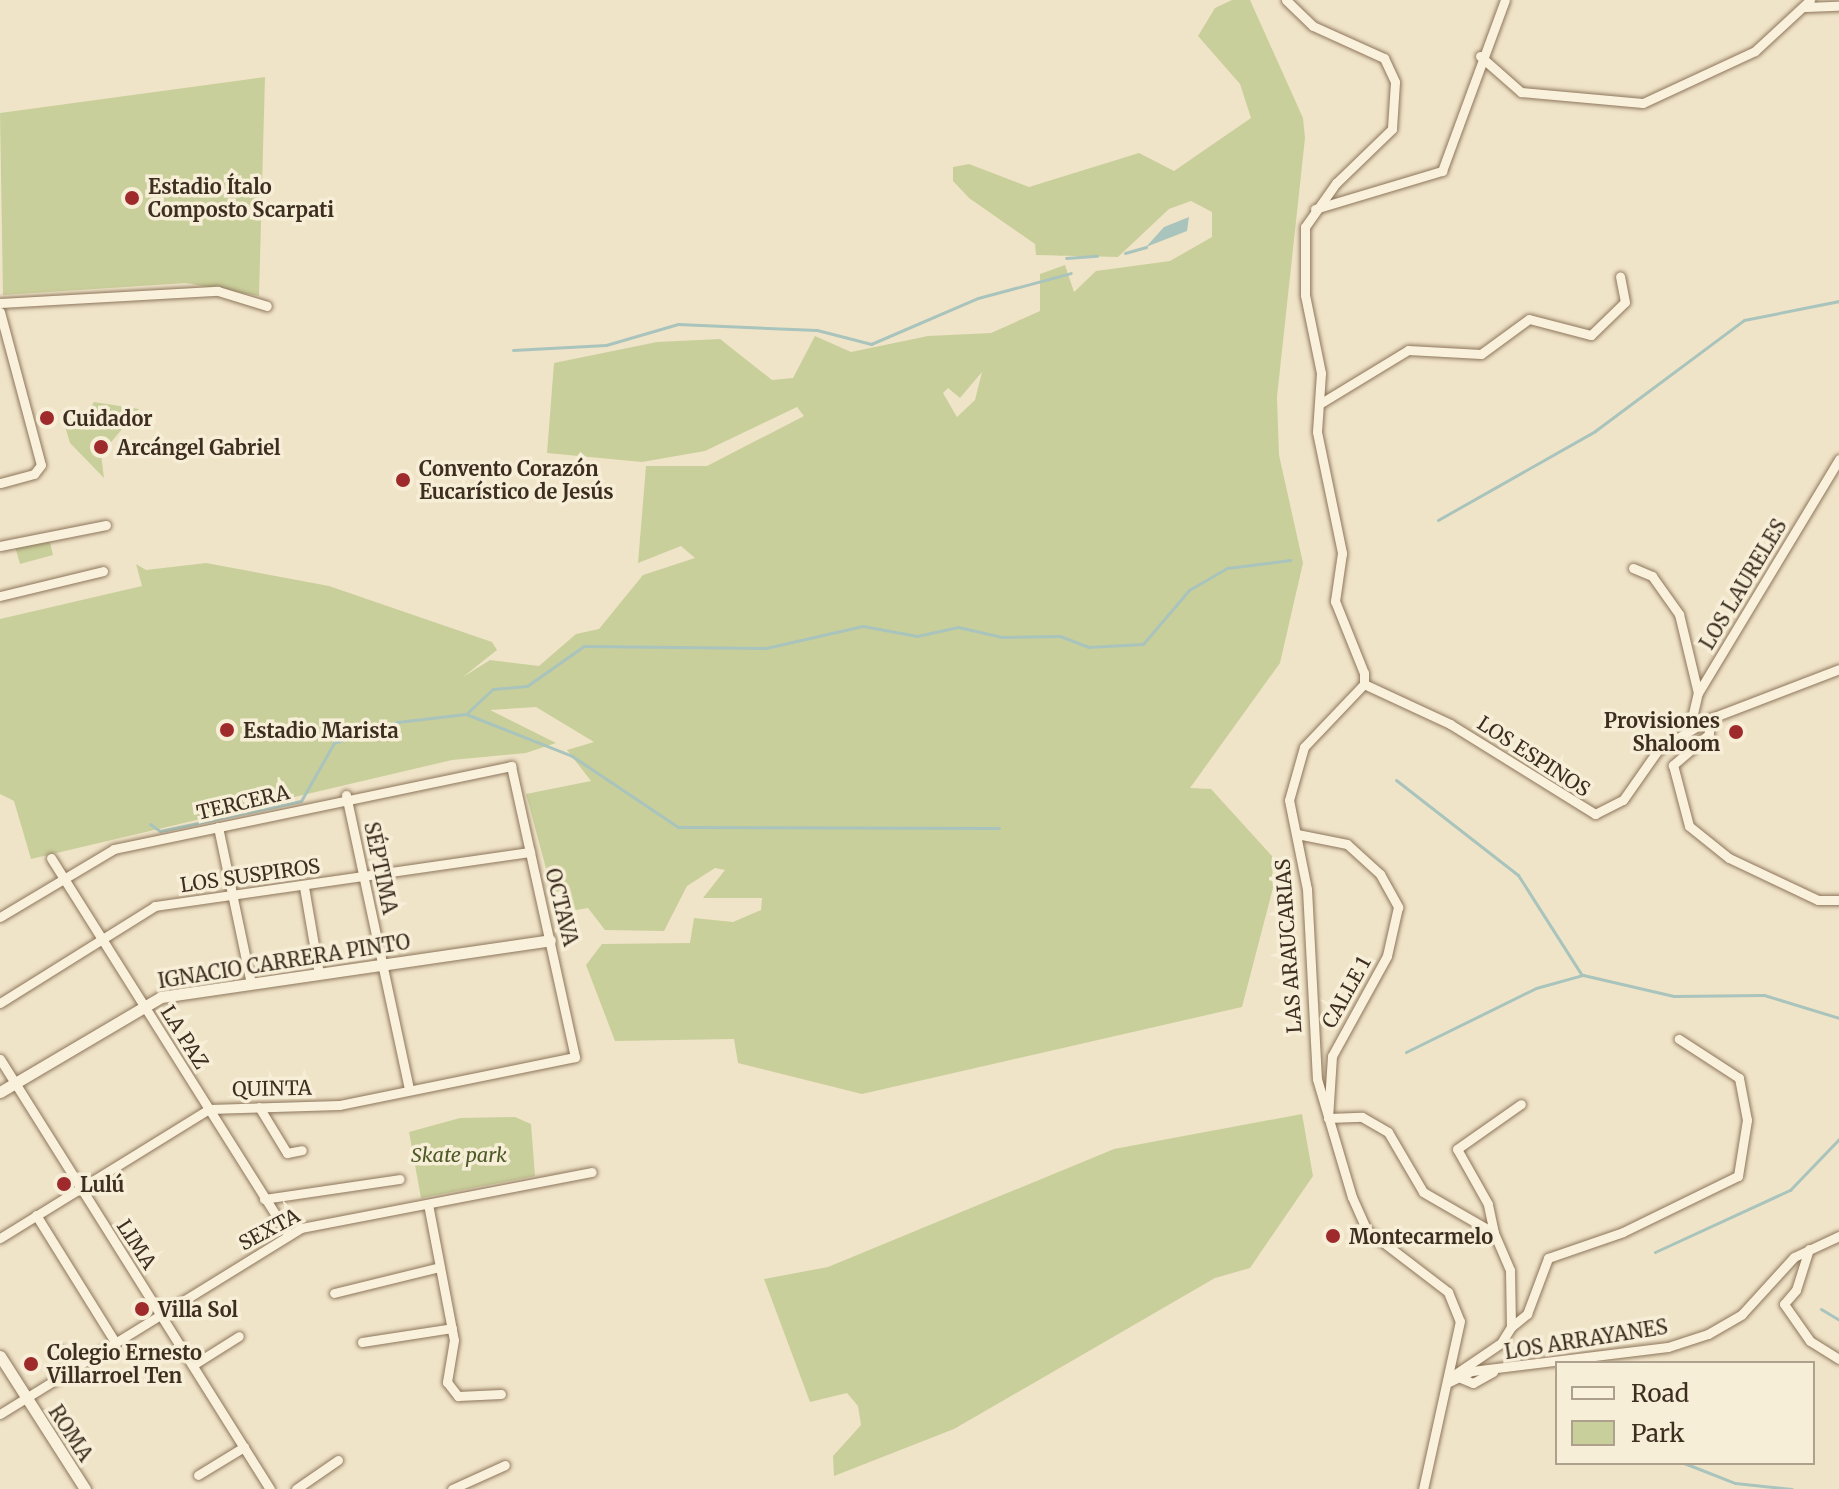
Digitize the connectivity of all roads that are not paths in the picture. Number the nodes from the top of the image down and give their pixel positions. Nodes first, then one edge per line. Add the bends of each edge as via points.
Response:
1 (1286, 0) edge
2 (1505, 0) edge
3 (1807, 4) edge
4 (1839, 6) edge
5 (1480, 56) junction
6 (1315, 209) junction
7 (1620, 276) dead end
8 (0, 303) edge
9 (267, 306) dead end
10 (0, 312) edge
11 (1321, 403) junction
12 (1839, 459) edge
13 (0, 483) edge
14 (106, 525) dead end
15 (0, 546) edge
16 (1633, 568) dead end
17 (103, 571) dead end
18 (0, 596) edge
19 (1839, 669) edge
20 (1364, 684) junction
21 (1698, 693) junction
22 (1709, 719) junction
23 (1689, 731) junction
24 (511, 766) joint
25 (346, 795) junction
26 (218, 827) junction
27 (1297, 834) junction
28 (530, 852) junction
29 (51, 858) dead end
30 (366, 876) junction
31 (63, 877) junction
32 (304, 887) junction
33 (234, 898) junction
34 (1839, 900) edge
35 (0, 917) edge
36 (103, 939) junction
37 (550, 940) junction
38 (382, 964) junction
39 (319, 974) junction
40 (251, 984) junction
41 (0, 1003) edge
42 (143, 1003) junction
43 (1679, 1039) dead end
44 (575, 1057) joint
45 (0, 1059) edge
46 (14, 1082) junction
47 (409, 1089) junction
48 (0, 1092) edge
49 (1521, 1104) dead end
50 (259, 1107) junction
51 (209, 1109) junction
52 (1328, 1118) junction
53 (302, 1150) dead end
54 (592, 1172) dead end
55 (400, 1179) dead end
56 (80, 1188) junction
57 (264, 1199) junction
58 (428, 1204) junction
59 (36, 1215) junction
60 (1494, 1233) junction
61 (288, 1235) junction
62 (1839, 1236) edge
63 (0, 1238) edge
64 (1809, 1249) junction
65 (440, 1267) junction
66 (334, 1293) dead end
67 (160, 1313) junction
68 (1511, 1327) junction
69 (452, 1328) junction
70 (239, 1336) dead end
71 (115, 1342) junction
72 (362, 1342) dead end
73 (61, 1350) dead end
74 (0, 1356) edge
75 (1839, 1359) edge
76 (1555, 1361) edge
77 (1555, 1361) edge
78 (193, 1365) junction
79 (72, 1369) junction
80 (1448, 1381) junction
81 (501, 1394) dead end
82 (26, 1398) junction
83 (0, 1414) edge
84 (244, 1447) junction
85 (338, 1460) dead end
86 (505, 1465) dead end
87 (198, 1475) dead end
88 (85, 1489) edge
89 (270, 1489) edge
90 (296, 1489) edge
91 (452, 1489) edge
92 (1423, 1489) edge

1 - 6 street via 1313,26 1384,58 1395,82 1392,129
2 - 5 street
3 - 4 street
3 - 5 street via 1726,69 1643,103 1521,92
5 - 6 street via 1442,171
6 - 11 street via 1305,227 1304,275
7 - 11 street via 1625,302 1591,335 1529,319 1481,354 1408,350
8 - 9 street via 218,291
10 - 13 street via 40,471
11 - 20 street via 1324,489 1342,553 1335,601
12 - 21 street, LOS LAURELES
14 - 15 street
16 - 21 street via 1652,576 1679,614
17 - 18 street
19 - 22 street, LOS ESPINOS
20 - 23 street, LOS ESPINOS via 1450,724 1595,814 1614,808 1646,762
20 - 27 street, LAS ARAUCARIAS via 1294,765 1289,800
21 - 23 street, LOS LAURELES
22 - 23 street, LOS ESPINOS
22 - 34 street via 1709,734 1673,765 1689,826 1729,858 1818,900
24 - 25 street, TERCERA
24 - 28 street, OCTAVA
25 - 26 street, TERCERA
25 - 30 street, SÉPTIMA
26 - 31 street, TERCERA via 114,849
26 - 33 street
27 - 52 street, LAS ARAUCARIAS via 1307,889 1310,1027
27 - 52 street, CALLE 1 via 1347,844 1380,874 1398,907 1387,956 1332,1056
28 - 30 street, LOS SUSPIROS
28 - 37 street, OCTAVA
29 - 31 street, LA PAZ
30 - 32 street, LOS SUSPIROS
30 - 38 street, SÉPTIMA
31 - 35 street, TERCERA
31 - 36 street, LA PAZ
32 - 33 street, LOS SUSPIROS
32 - 39 street
33 - 36 street, LOS SUSPIROS via 155,906
33 - 40 street
36 - 41 street, LOS SUSPIROS
36 - 42 street, LA PAZ
37 - 38 street, IGNACIO CARRERA PINTO
37 - 44 street, OCTAVA
38 - 39 street, IGNACIO CARRERA PINTO
38 - 47 street, SÉPTIMA
39 - 40 street, IGNACIO CARRERA PINTO
40 - 42 street, IGNACIO CARRERA PINTO
42 - 46 street, IGNACIO CARRERA PINTO
42 - 51 street, LA PAZ
43 - 68 street via 1739,1078 1747,1120 1738,1176 1658,1217 1548,1258 1527,1314
44 - 47 street, QUINTA
45 - 46 street, LIMA
46 - 48 street, IGNACIO CARRERA PINTO
46 - 56 street, LIMA
47 - 50 street, QUINTA via 339,1105
49 - 60 street via 1457,1149 1488,1204
50 - 51 street, QUINTA
50 - 53 street via 287,1153
51 - 56 street, QUINTA
51 - 57 street, LA PAZ
52 - 60 street via 1375,1123 1398,1143 1423,1192
52 - 80 street, LAS ARAUCARIAS via 1367,1230 1422,1266 1457,1309
54 - 58 street, SEXTA
55 - 57 street
56 - 59 street, QUINTA
56 - 67 street, LIMA
57 - 61 street, LA PAZ
58 - 61 street, SEXTA via 355,1214
58 - 65 street
59 - 63 street, QUINTA
59 - 71 street
60 - 68 street via 1515,1293
61 - 67 street, SEXTA
62 - 64 street, LOS ARRAYANES
64 - 75 street via 1796,1290 1784,1304 1810,1341
64 - 76 street, LOS ARRAYANES via 1742,1314 1708,1334
65 - 66 street
65 - 69 street
67 - 71 street, SEXTA
67 - 78 street, LIMA
68 - 80 street via 1487,1355
69 - 72 street
69 - 81 street via 451,1389 468,1398
70 - 78 street
71 - 79 street, SEXTA
73 - 79 street
74 - 82 street, ROMA
77 - 80 street, LOS ARRAYANES
78 - 84 street, LIMA
79 - 82 street, SEXTA
80 - 92 street, LAS ARAUCARIAS
82 - 83 street, SEXTA
82 - 88 street, ROMA
84 - 87 street
84 - 89 street, LIMA
85 - 90 street
86 - 91 street

